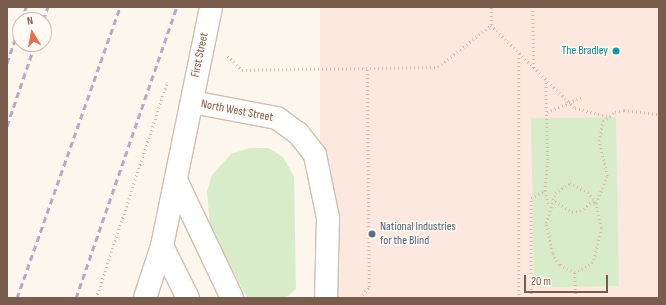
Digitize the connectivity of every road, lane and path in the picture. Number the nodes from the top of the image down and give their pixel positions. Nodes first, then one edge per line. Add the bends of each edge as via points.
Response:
1 (211, 7) edge
2 (491, 7) edge
3 (533, 7) edge
4 (491, 24) junction
5 (203, 43) junction
6 (519, 54) junction
7 (367, 68) junction
8 (534, 70) junction
9 (170, 74) dead end
10 (546, 83) junction
11 (582, 96) dead end
12 (192, 102) junction
13 (570, 102) junction
14 (547, 112) junction
15 (659, 114) edge
16 (607, 116) junction
17 (176, 180) junction
18 (545, 191) junction
19 (552, 199) junction
20 (594, 200) junction
21 (596, 203) junction
22 (549, 205) junction
23 (162, 246) junction
24 (575, 273) junction
25 (96, 298) edge
26 (146, 298) edge
27 (188, 298) edge
28 (232, 298) edge
29 (326, 298) edge
30 (360, 298) edge
31 (520, 298) edge
32 (531, 298) edge
33 (576, 298) edge

1 - 5 street, First Street
2 - 4 path
3 - 8 path
4 - 6 path
4 - 7 path via 438,67
5 - 7 path via 220,48 242,70
5 - 12 street, First Street
6 - 8 path
6 - 31 path
7 - 30 path via 369,287
8 - 10 path
9 - 25 path
10 - 13 path
10 - 14 path
11 - 13 path
12 - 17 street, First Street
12 - 29 street, North West Street via 277,118 298,133 315,155 328,218
13 - 14 path
13 - 16 path via 575,108
14 - 18 path
15 - 16 path via 624,110
16 - 21 path via 599,141 607,176
17 - 23 street, First Street
17 - 28 street
18 - 22 path
18 - 32 path via 531,198
19 - 20 path via 572,212 580,211
19 - 20 path via 562,186 570,183 588,192
19 - 22 path
20 - 21 path
21 - 24 path via 602,228 600,246 593,263
22 - 24 path via 546,223 552,253 559,265
23 - 26 street, First Street
23 - 27 street
24 - 33 path

